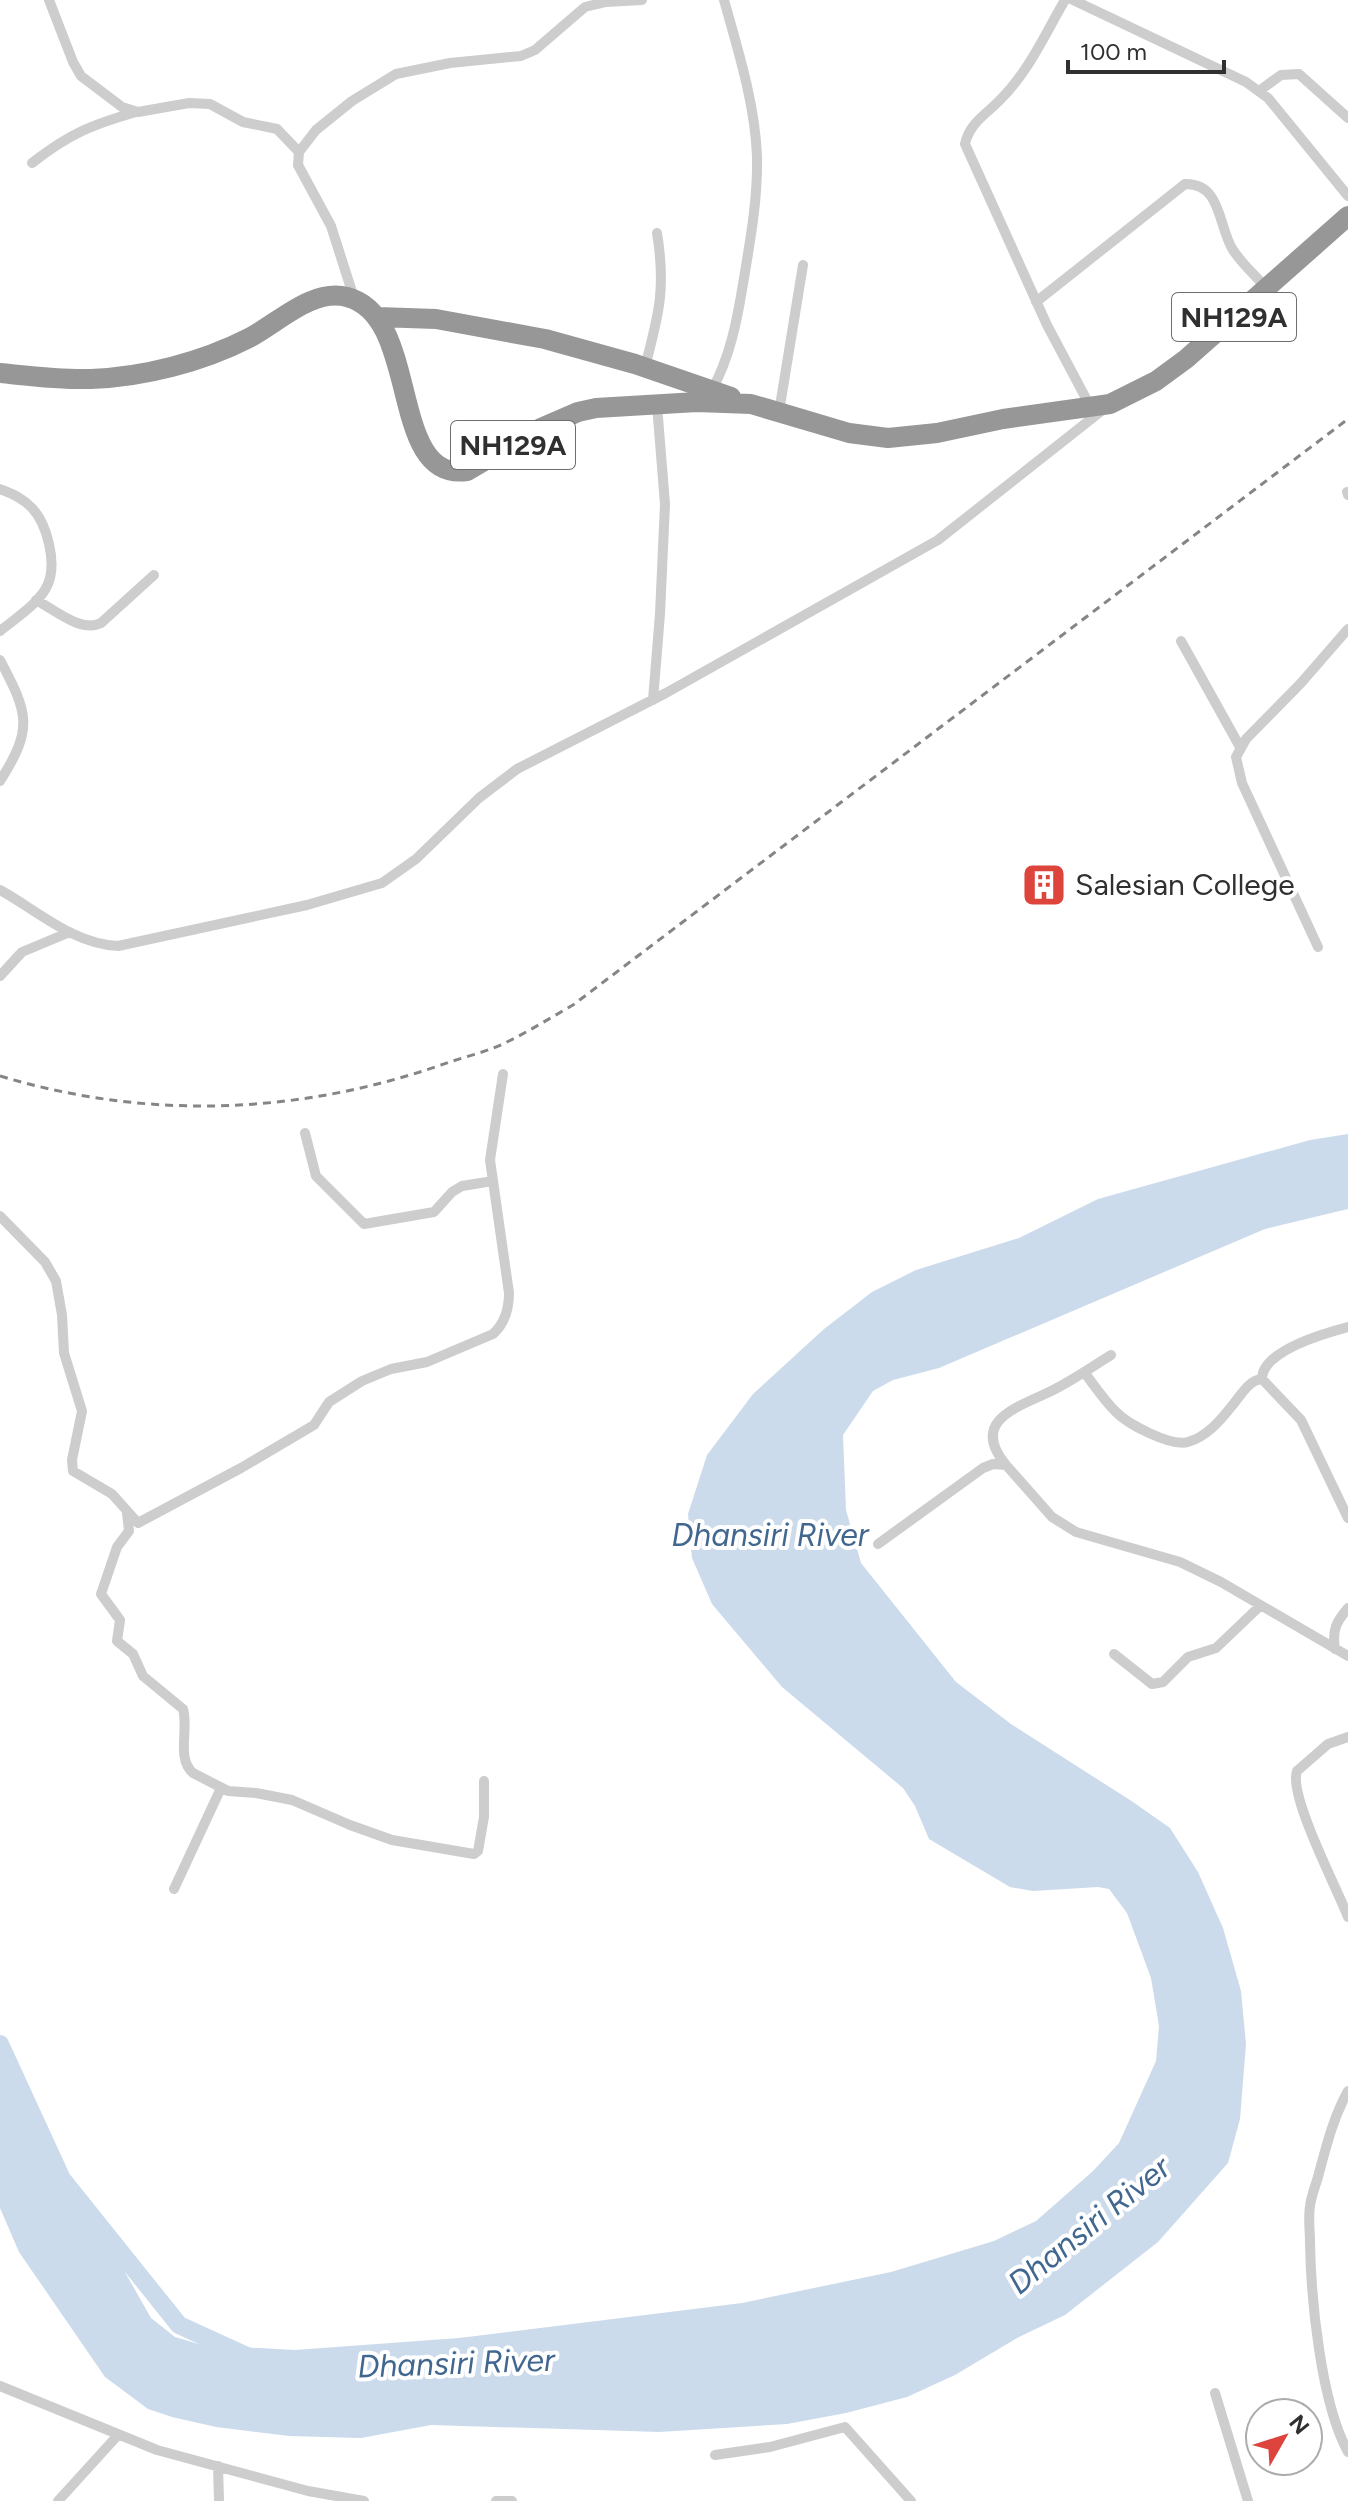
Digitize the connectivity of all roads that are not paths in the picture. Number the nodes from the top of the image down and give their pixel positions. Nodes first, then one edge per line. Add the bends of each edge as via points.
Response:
1 (49, 0) edge
2 (575, 0) edge
3 (642, 0) edge
4 (724, 0) edge
5 (1065, 0) edge
6 (1073, 0) edge
7 (574, 15) junction
8 (1259, 91) junction
9 (138, 112) junction
10 (1348, 118) edge
11 (299, 152) junction
12 (32, 163) dead end
13 (1348, 196) edge
14 (1348, 216) edge
15 (657, 233) dead end
16 (803, 265) dead end
17 (1267, 289) junction
18 (355, 299) junction
19 (1036, 302) junction
20 (378, 317) junction
21 (645, 367) junction
22 (0, 373) edge
23 (712, 390) junction
24 (751, 404) junction
25 (657, 405) junction
26 (1101, 406) junction
27 (779, 412) junction
28 (0, 489) edge
29 (154, 575) dead end
30 (36, 600) junction
31 (1348, 629) edge
32 (0, 631) edge
33 (1181, 641) dead end
34 (0, 660) edge
35 (653, 700) junction
36 (1240, 747) junction
37 (0, 781) edge
38 (0, 890) edge
39 (70, 932) junction
40 (1318, 947) dead end
41 (0, 976) edge
42 (503, 1074) dead end
43 (305, 1133) dead end
44 (493, 1181) junction
45 (0, 1216) edge
46 (1348, 1327) edge
47 (1111, 1355) dead end
48 (1084, 1372) junction
49 (1262, 1379) junction
50 (1006, 1465) junction
51 (127, 1511) junction
52 (1348, 1518) edge
53 (878, 1544) dead end
54 (1260, 1606) junction
55 (1348, 1608) edge
56 (1335, 1649) junction
57 (1114, 1654) dead end
58 (1348, 1656) edge
59 (1348, 1737) edge
60 (484, 1781) dead end
61 (221, 1788) junction
62 (174, 1889) dead end
63 (1348, 1917) edge
64 (1348, 2091) edge
65 (0, 2386) edge
66 (1215, 2393) dead end
67 (118, 2435) junction
68 (1348, 2452) edge
69 (715, 2455) dead end
70 (218, 2466) junction
71 (58, 2501) edge
72 (219, 2501) edge
73 (364, 2501) edge
74 (496, 2501) edge
75 (512, 2501) edge
76 (911, 2501) edge
77 (1248, 2501) edge

1 - 9 street via 81,76 122,107
2 - 7 street
3 - 7 street via 592,4
4 - 23 street via 754,130 757,181 740,304 725,364
5 - 19 street via 1020,76 979,118 965,144
6 - 8 street
7 - 11 street via 528,54 414,69 383,81 316,130
8 - 10 street via 1281,75 1299,74
8 - 13 street
9 - 11 street via 210,104 243,122 277,129
9 - 12 street via 82,128
11 - 18 street via 298,165 331,226
14 - 17 highway, NH129A
15 - 21 street via 662,292
16 - 27 street
17 - 19 street via 1234,251 1212,194 1194,183 1185,184
17 - 26 highway, NH129A via 1156,381
18 - 20 highway, NH129A
18 - 22 highway via 332,295 316,300 229,347 139,373 91,379
19 - 26 street
20 - 21 highway, NH129A via 436,319 530,336
20 - 25 highway, NH129A via 423,449 430,460 452,473 467,471 578,412
21 - 23 highway, NH129A
23 - 24 highway, NH129A
24 - 25 highway, NH129A
24 - 27 highway, NH129A
25 - 35 street via 665,504
26 - 27 highway, NH129A via 888,438 849,433
26 - 35 street via 938,540
28 - 30 street via 21,498 42,524 51,570
29 - 30 street via 93,627
30 - 32 street
31 - 36 street
33 - 36 street
34 - 37 street via 25,719
35 - 39 street via 517,769 416,859 371,888 131,945 101,945
36 - 40 street via 1236,757 1242,783
38 - 39 street
39 - 41 street via 22,952
42 - 44 street via 491,1144
43 - 44 street via 316,1176 364,1224 434,1212 462,1186
44 - 51 street via 509,1293 505,1317 493,1334 427,1362 362,1381 329,1402 314,1425 140,1523
45 - 51 street via 45,1262 56,1281 64,1353 82,1411 73,1471 112,1494
46 - 49 street via 1307,1339 1275,1357 1265,1365
47 - 48 street
48 - 49 street via 1119,1415 1180,1443 1202,1436 1255,1379
48 - 50 street via 1000,1418 994,1444
49 - 52 street via 1301,1420
50 - 53 street via 983,1468
50 - 54 street via 1052,1517 1076,1532 1180,1562
51 - 61 street via 129,1531 117,1547 101,1592 120,1620 116,1639 133,1654 143,1676 183,1709 188,1768
54 - 56 street
54 - 57 street via 1216,1648 1188,1657 1163,1682 1152,1684
55 - 56 street via 1335,1624
56 - 58 street
59 - 63 street via 1328,1744 1295,1776 1300,1807
60 - 61 street via 484,1817 474,1854 392,1840 292,1800
61 - 62 street
64 - 68 street via 1310,2206 1317,2328 1332,2409
65 - 67 street
66 - 77 street
67 - 70 street
67 - 71 street
69 - 76 street via 845,2427
70 - 72 street
70 - 73 street
74 - 75 street

